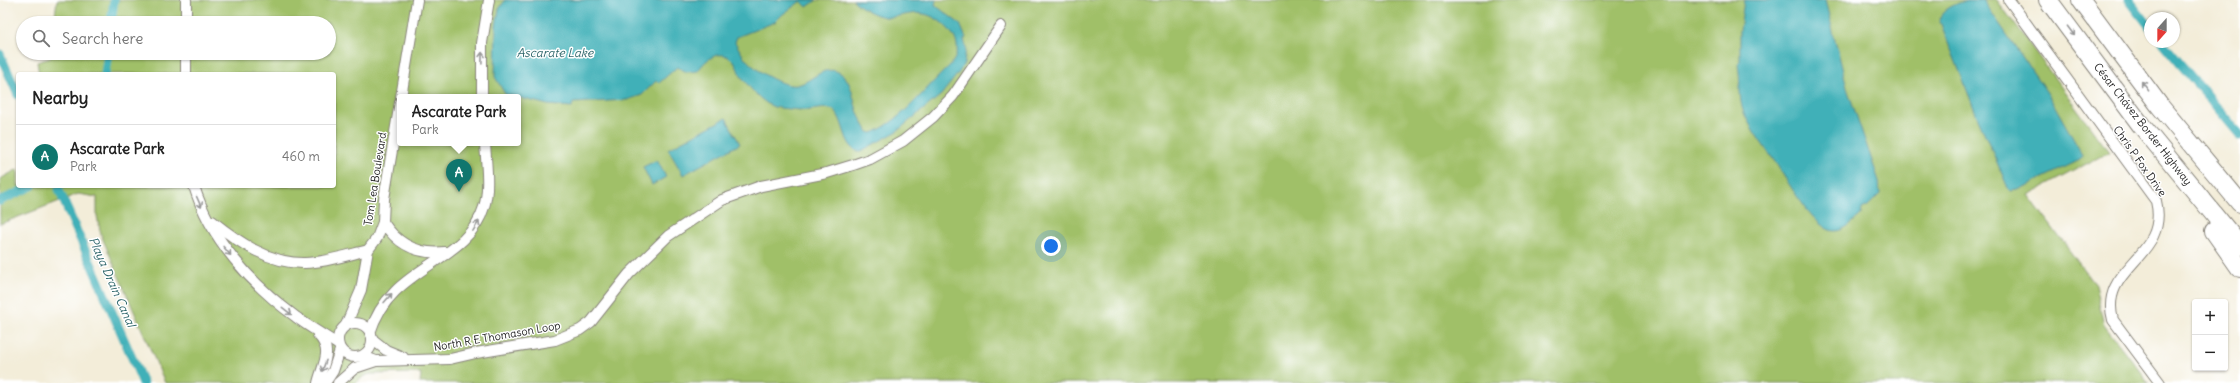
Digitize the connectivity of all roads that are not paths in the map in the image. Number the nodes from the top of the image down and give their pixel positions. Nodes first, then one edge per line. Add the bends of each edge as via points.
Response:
1 (186, 0) edge
2 (417, 0) edge
3 (489, 0) edge
4 (2009, 0) edge
5 (2048, 0) edge
6 (2081, 0) edge
7 (186, 16) edge
8 (1001, 26) dead end
9 (186, 60) edge
10 (186, 72) edge
11 (401, 94) edge
12 (482, 94) edge
13 (2159, 105) junction
14 (397, 120) edge
15 (2141, 125) junction
16 (485, 146) edge
17 (194, 188) edge
18 (2240, 189) edge
19 (2240, 203) edge
20 (207, 217) junction
21 (383, 222) junction
22 (2240, 246) edge
23 (368, 250) junction
24 (447, 252) junction
25 (2240, 268) edge
26 (346, 325) junction
27 (309, 326) junction
28 (371, 336) junction
29 (339, 347) junction
30 (360, 357) junction
31 (407, 359) junction
32 (376, 361) junction
33 (341, 381) edge
34 (318, 383) edge
35 (325, 383) edge
36 (2160, 383) edge

1 - 7 street
2 - 11 street
12 -> 3 street via 482,43
4 - 36 street, Chris P Fox Drive via 2156,201 2159,220 2154,237 2116,284 2110,312 2112,320
5 -> 15 highway, César Chávez Border Highway
13 -> 6 highway
8 - 31 street, North R E Thomason Loop via 954,96 903,141 853,166 762,186 722,200 668,236 629,274 591,322 580,330 555,340 450,359
9 - 10 street
13 - 18 highway
13 - 19 highway
14 - 21 street, Tom Lea Boulevard via 384,199
15 - 22 highway, César Chávez Border Highway
15 - 25 highway
24 -> 16 street via 473,230 485,205
17 -> 20 street via 198,202
20 - 23 street via 249,247 291,262 321,261
20 -> 27 street via 222,244 251,278 276,302
21 - 23 street, Tom Lea Boulevard via 377,238
21 - 24 street via 390,232 410,247 422,252
23 - 26 street, Tom Lea Boulevard via 361,290
28 -> 24 street via 380,310 393,292
26 - 28 street via 363,325
26 - 29 street via 339,333
27 - 29 street
27 -> 34 street via 320,336 327,349 327,357
28 - 30 street via 370,348
28 - 31 street, North R E Thomason Loop via 386,350
29 - 30 street via 347,356
29 - 35 street via 333,371
30 - 32 street, North R E Thomason Loop
30 - 33 street
31 - 32 street, North R E Thomason Loop
32 - 33 street via 355,368

